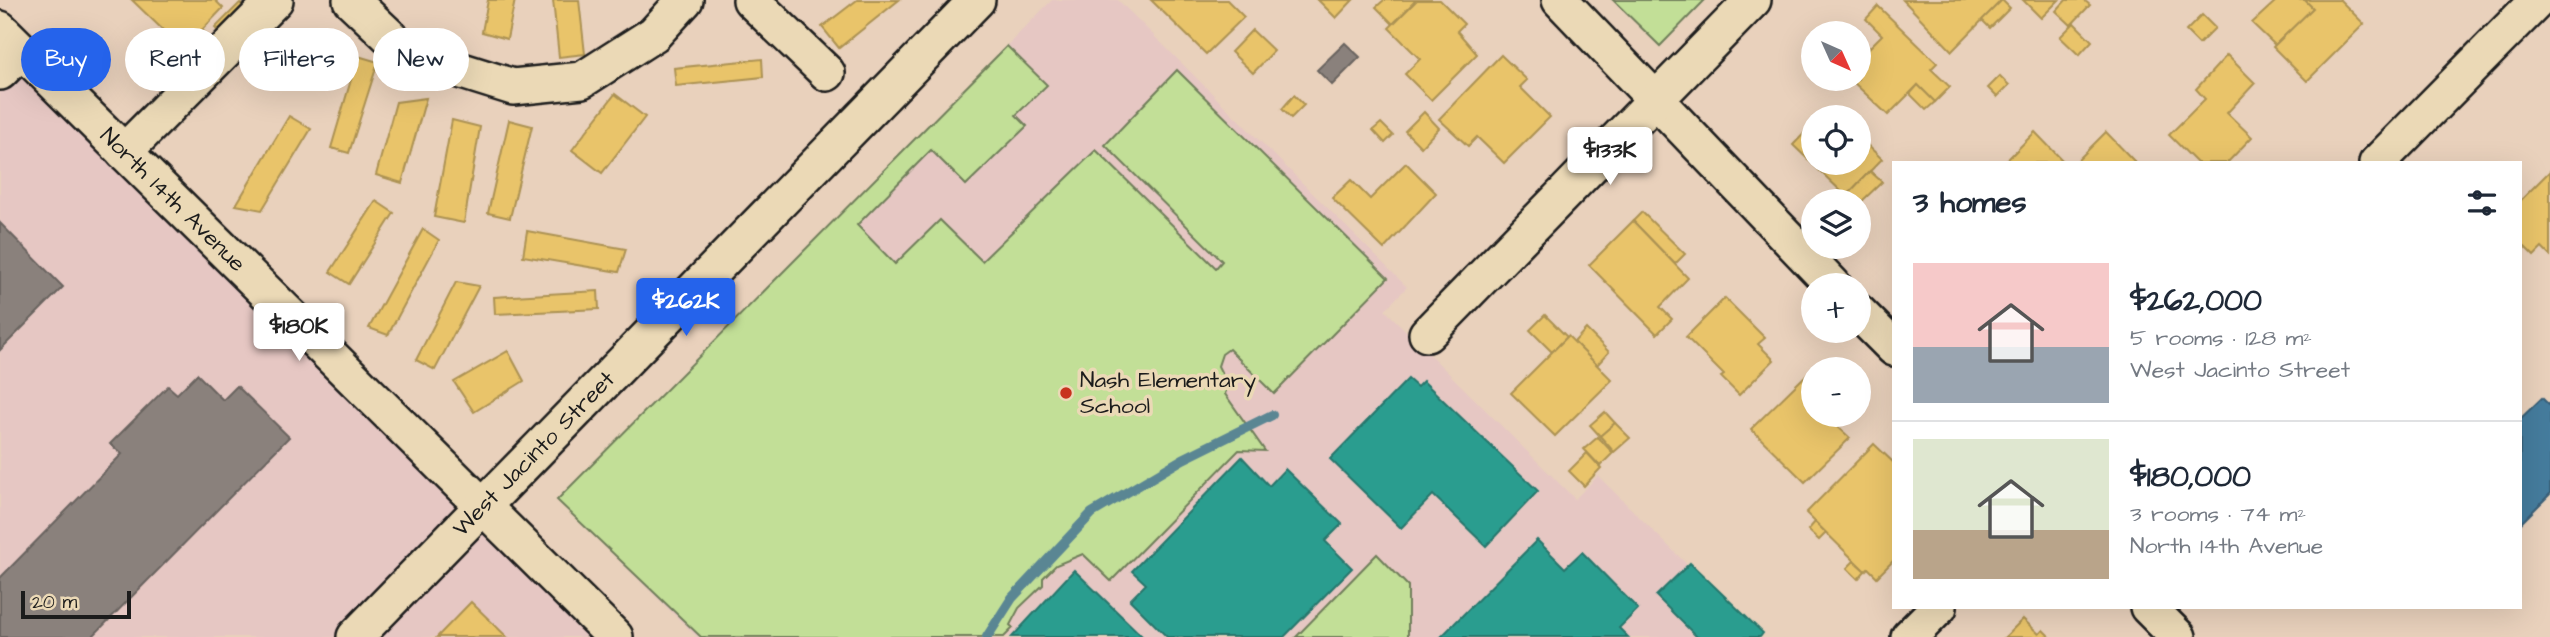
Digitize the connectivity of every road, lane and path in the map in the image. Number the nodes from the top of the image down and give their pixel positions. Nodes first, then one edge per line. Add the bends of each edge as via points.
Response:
1 (275, 0) edge
2 (351, 0) edge
3 (685, 0) edge
4 (751, 0) edge
5 (976, 0) edge
6 (1560, 0) edge
7 (1753, 0) edge
8 (2538, 0) edge
9 (7, 51) edge
10 (827, 73) dead end
11 (1657, 98) junction
12 (124, 152) junction
13 (2379, 161) edge
14 (1822, 273) edge
15 (1871, 325) edge
16 (1427, 334) dead end
17 (1892, 346) edge
18 (485, 506) junction
19 (1937, 609) edge
20 (2150, 609) edge
21 (355, 637) edge
22 (615, 637) edge
23 (1909, 637) edge
24 (2178, 637) edge

1 - 12 street
2 - 3 street via 408,54 513,87 582,80 654,34
4 - 10 street
5 - 18 street, West Jacinto Street
6 - 11 street
7 - 11 street
8 - 13 street
9 - 12 street, North 14th Avenue
11 - 14 street
11 - 16 street
12 - 18 street, North 14th Avenue
15 - 17 street
18 - 21 street, West Jacinto Street
18 - 22 street, North 14th Avenue
19 - 23 street
20 - 24 street

